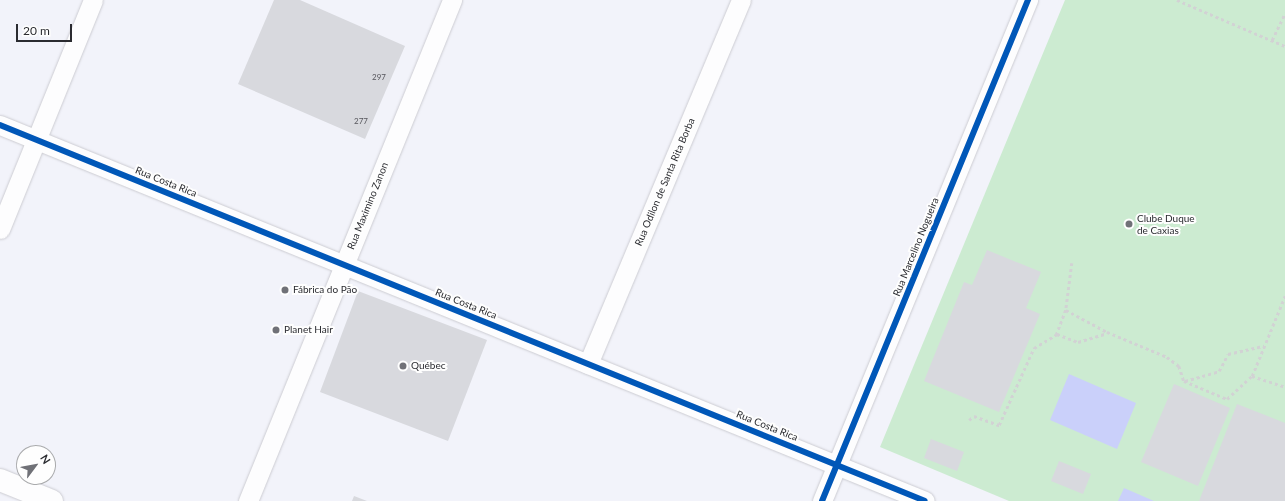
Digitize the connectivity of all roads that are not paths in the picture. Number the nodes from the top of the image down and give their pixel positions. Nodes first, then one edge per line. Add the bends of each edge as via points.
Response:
1 (93, 0) edge
2 (452, 0) edge
3 (741, 0) edge
4 (1028, 0) edge
5 (0, 125) edge
6 (36, 140) junction
7 (0, 229) edge
8 (344, 265) junction
9 (588, 364) junction
10 (837, 465) junction
11 (0, 480) edge
12 (52, 501) edge
13 (248, 501) edge
14 (822, 501) edge
15 (925, 501) edge

1 - 6 street
2 - 8 street, Rua Maximino Zanon
3 - 9 street, Rua Odilon de Santa Rita Borba
4 - 10 street, Rua Marcelino Nogueira
5 - 6 street, Rua Costa Rica
6 - 7 street
6 - 8 street, Rua Costa Rica
8 - 9 street, Rua Costa Rica
8 - 13 street, Rua Maximino Zanon
9 - 10 street, Rua Costa Rica
10 - 14 street, Rua Marcelino Nogueira
10 - 15 street, Rua Costa Rica
11 - 12 main road

